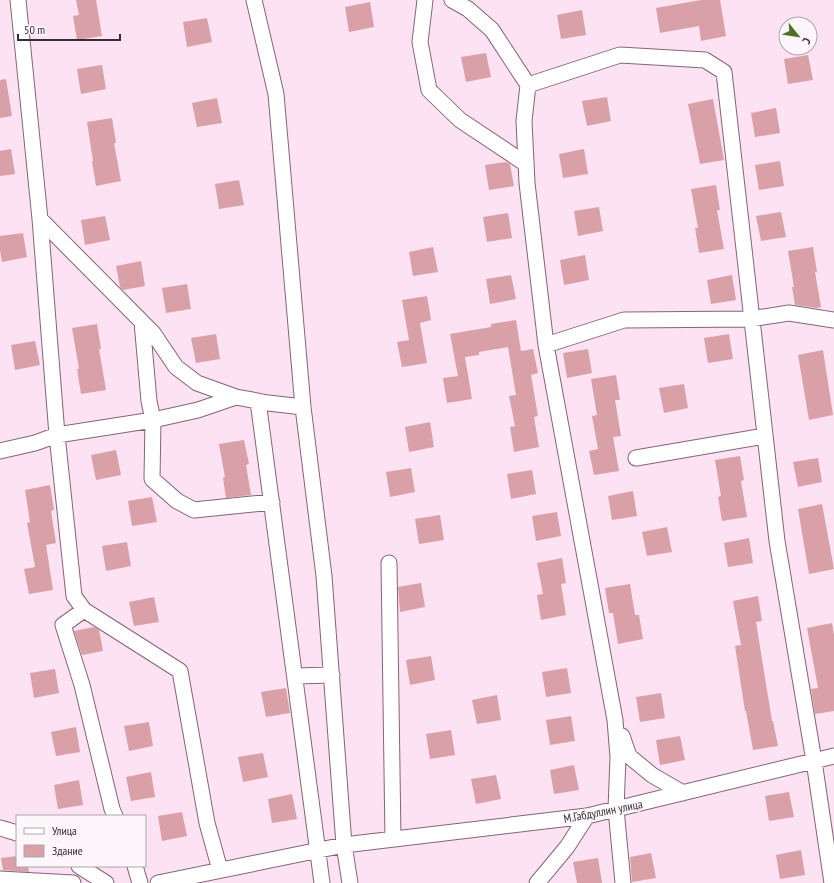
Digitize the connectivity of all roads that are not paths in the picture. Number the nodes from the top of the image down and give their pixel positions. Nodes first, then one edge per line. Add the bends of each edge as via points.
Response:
1 (18, 0) edge
2 (254, 0) edge
3 (425, 0) edge
4 (452, 0) edge
5 (528, 85) junction
6 (526, 164) junction
7 (40, 219) junction
8 (751, 319) junction
9 (834, 320) edge
10 (142, 322) junction
11 (546, 345) junction
12 (236, 396) junction
13 (258, 401) junction
14 (303, 407) junction
15 (153, 420) junction
16 (57, 435) junction
17 (765, 436) junction
18 (0, 451) edge
19 (636, 458) dead end
20 (272, 502) junction
21 (389, 563) dead end
22 (84, 610) junction
23 (332, 675) junction
24 (295, 676) junction
25 (615, 720) junction
26 (834, 756) edge
27 (814, 761) junction
28 (683, 793) junction
29 (616, 809) junction
30 (115, 815) edge
31 (587, 816) junction
32 (0, 828) edge
33 (16, 833) edge
34 (393, 839) junction
35 (344, 845) junction
36 (319, 850) junction
37 (81, 867) edge
38 (135, 867) edge
39 (220, 870) junction
40 (0, 879) edge
41 (73, 883) edge
42 (106, 883) edge
43 (140, 883) edge
44 (158, 883) edge
45 (322, 883) edge
46 (350, 883) edge
47 (537, 883) edge
48 (623, 883) edge
49 (832, 883) edge

1 - 7 street
2 - 14 street via 276,94
3 - 6 street via 420,42 429,90 460,120
4 - 5 street via 468,9 492,30
5 - 6 street via 524,121
5 - 8 street via 620,55 705,60 724,72
6 - 11 street
7 - 10 street
7 - 16 street
8 - 9 street via 789,314
8 - 11 street via 624,320
8 - 17 street
10 - 12 street via 176,367 197,383
10 - 15 street
11 - 25 street
12 - 13 street
12 - 15 street via 198,410
13 - 14 street
13 - 20 street
14 - 23 street via 324,576
15 - 16 street
15 - 20 street via 152,479 177,501 194,510
16 - 18 street
16 - 22 street via 74,596
17 - 19 street
17 - 27 street via 777,541
20 - 24 street
21 - 34 street
22 - 30 street via 63,625 82,685
22 - 39 street via 180,671 207,823
23 - 24 street
23 - 35 street
24 - 36 street
25 - 28 street via 629,756 652,775
25 - 29 street via 618,757
26 - 27 street, М.Габдуллин улица
27 - 28 street, М.Габдуллин улица
27 - 49 street
28 - 29 street, М.Габдуллин улица
29 - 31 street, М.Габдуллин улица
29 - 48 street
31 - 34 street, М.Габдуллин улица
31 - 47 street via 567,847
32 - 33 street
34 - 35 street, М.Габдуллин улица
35 - 36 street, М.Габдуллин улица
35 - 46 street
36 - 39 street, М.Габдуллин улица
36 - 45 street
37 - 42 street
38 - 43 street
39 - 44 street, М.Габдуллин улица
40 - 41 street

